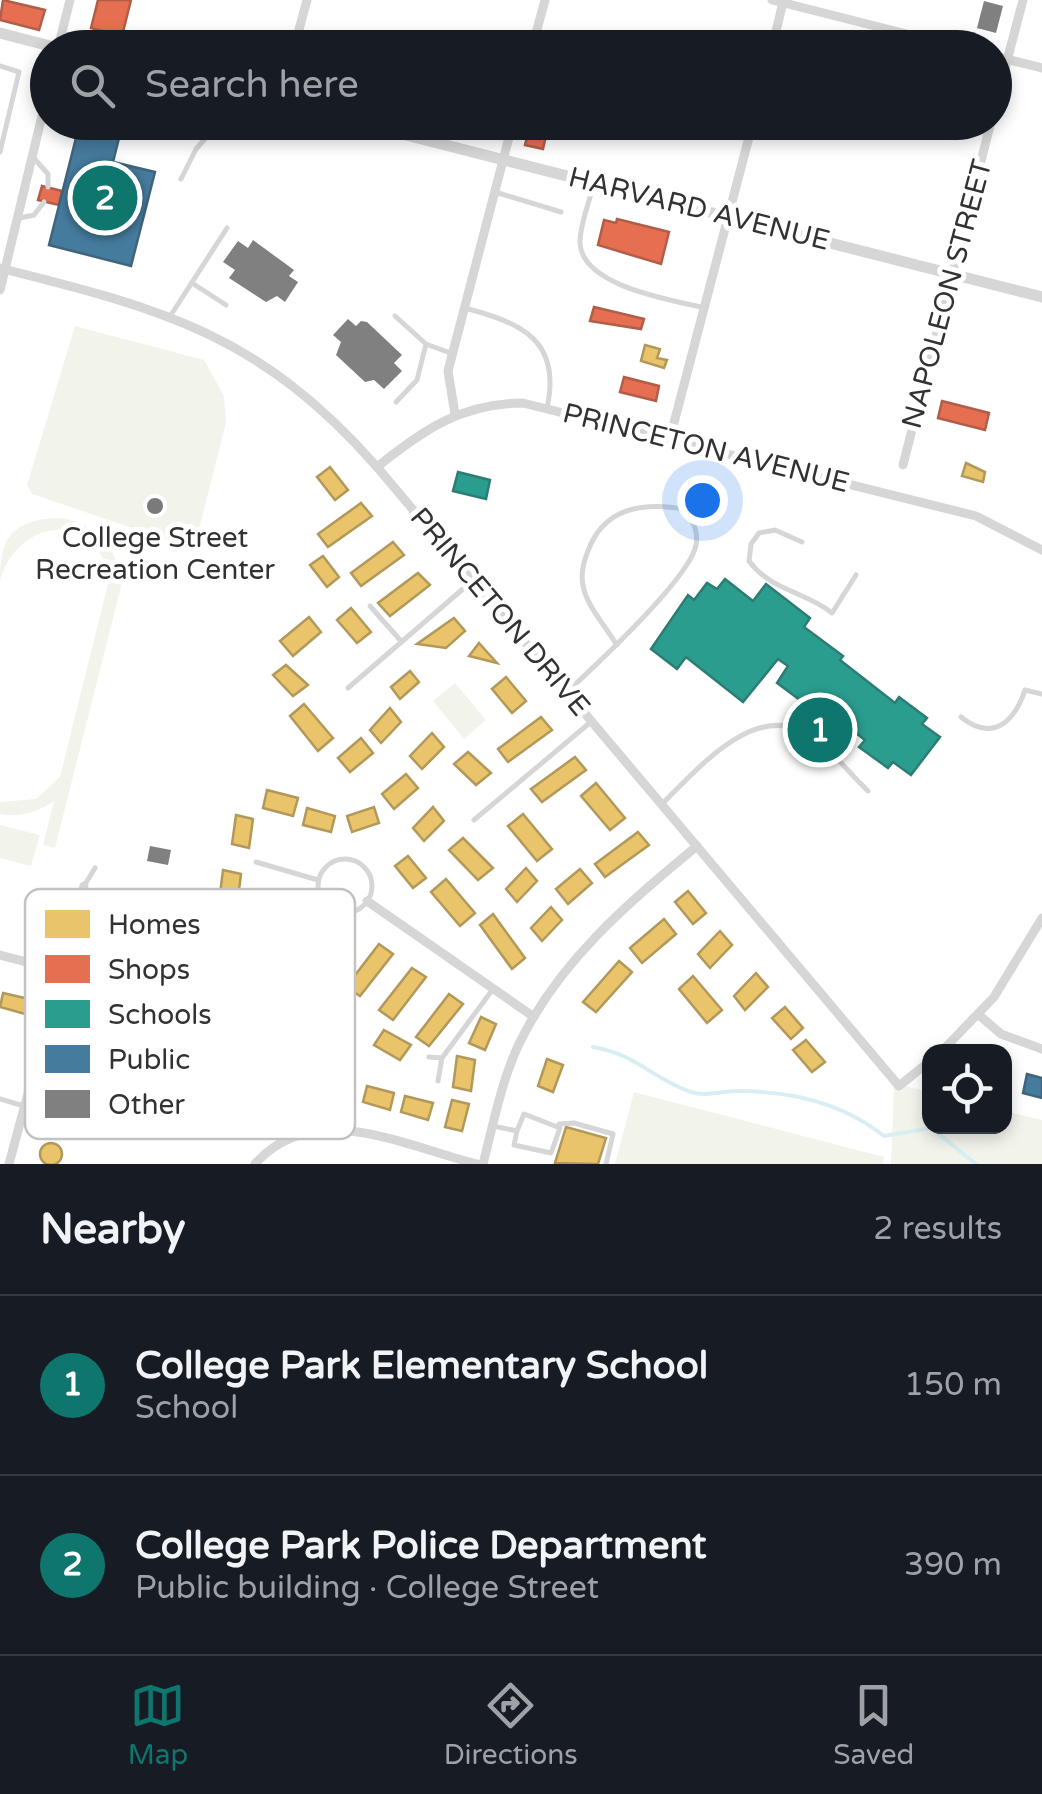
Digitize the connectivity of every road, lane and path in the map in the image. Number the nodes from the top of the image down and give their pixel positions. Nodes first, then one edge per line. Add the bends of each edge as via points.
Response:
1 (70, 0) edge
2 (306, 0) edge
3 (545, 0) edge
4 (1023, 0) edge
5 (780, 1) edge
6 (62, 30) edge
7 (298, 30) edge
8 (537, 30) edge
9 (775, 30) edge
10 (892, 30) edge
11 (0, 33) edge
12 (30, 41) edge
13 (1012, 43) edge
14 (1012, 60) edge
15 (0, 66) edge
16 (1042, 68) edge
17 (36, 140) edge
18 (202, 140) edge
19 (425, 140) edge
20 (509, 140) edge
21 (747, 140) edge
22 (986, 140) edge
23 (0, 152) edge
24 (32, 156) junction
25 (503, 160) junction
26 (182, 179) dead end
27 (594, 182) junction
28 (48, 187) dead end
29 (495, 192) junction
30 (44, 202) dead end
31 (561, 212) dead end
32 (728, 217) junction
33 (20, 218) junction
34 (227, 228) dead end
35 (3, 269) edge
36 (952, 274) junction
37 (192, 282) junction
38 (0, 290) edge
39 (1042, 297) edge
40 (226, 305) dead end
41 (464, 308) junction
42 (705, 308) junction
43 (171, 315) junction
44 (395, 316) dead end
45 (426, 344) junction
46 (453, 354) junction
47 (396, 402) dead end
48 (547, 408) junction
49 (455, 414) junction
50 (670, 438) junction
51 (902, 465) dead end
52 (377, 467) junction
53 (802, 542) dead end
54 (1042, 550) edge
55 (856, 575) dead end
56 (474, 580) junction
57 (370, 606) dead end
58 (402, 641) junction
59 (617, 645) junction
60 (348, 688) dead end
61 (568, 692) junction
62 (1042, 694) edge
63 (961, 717) dead end
64 (592, 721) junction
65 (868, 792) dead end
66 (662, 804) junction
67 (474, 820) dead end
68 (697, 846) junction
69 (256, 862) dead end
70 (95, 868) dead end
71 (318, 880) junction
72 (84, 886) joint
73 (83, 889) edge
74 (320, 889) edge
75 (367, 901) junction
76 (355, 907) edge
77 (1042, 918) edge
78 (0, 955) edge
79 (25, 961) edge
80 (493, 989) junction
81 (979, 1016) junction
82 (534, 1017) junction
83 (949, 1044) edge
84 (1042, 1049) edge
85 (429, 1058) dead end
86 (442, 1058) junction
87 (922, 1067) edge
88 (438, 1081) dead end
89 (0, 1099) edge
90 (25, 1102) edge
91 (24, 1106) junction
92 (559, 1124) junction
93 (493, 1126) junction
94 (517, 1130) junction
95 (355, 1136) edge
96 (289, 1139) edge
97 (9, 1164) edge
98 (255, 1164) edge
99 (480, 1164) edge
100 (606, 1164) edge

1 - 6 street
2 - 7 street
3 - 8 street
4 - 13 street
5 - 9 street
5 - 10 street
11 - 12 street
14 - 16 street
15 - 23 lane via 19,72
17 - 24 street
18 - 26 lane
19 - 25 street, HARVARD AVENUE
20 - 25 street
21 - 32 street
22 - 36 street, NAPOLEON STREET
24 - 28 lane via 48,174
24 - 33 street
25 - 27 street, HARVARD AVENUE
25 - 29 street
27 - 32 street, HARVARD AVENUE
27 - 42 lane via 580,242 591,266 634,291
29 - 31 lane
29 - 41 street
30 - 33 lane via 34,215
32 - 36 street, HARVARD AVENUE
32 - 42 street
33 - 35 street
34 - 37 lane
35 - 38 street
35 - 43 street, PRINCETON DRIVE
36 - 39 street, HARVARD AVENUE
36 - 51 street, NAPOLEON STREET
37 - 40 lane
37 - 43 lane
41 - 46 street
41 - 48 lane via 530,334 549,363
42 - 50 street
43 - 52 street, PRINCETON DRIVE via 268,364 319,405
44 - 45 lane
45 - 46 lane
45 - 47 lane via 417,380
46 - 49 street via 447,383
48 - 49 street, PRINCETON AVENUE via 501,403
48 - 50 street, PRINCETON AVENUE
49 - 52 street, PRINCETON AVENUE
50 - 54 street, PRINCETON AVENUE via 976,516
52 - 56 street, PRINCETON DRIVE
53 - 55 lane via 775,530 759,533 750,544 750,561 790,593 813,598 832,613
56 - 58 lane
56 - 61 street, PRINCETON DRIVE
57 - 58 lane
58 - 60 lane
59 - 59 lane via 696,549 686,508 654,504 621,511 595,532 582,565 584,592
59 - 61 lane
61 - 64 street, PRINCETON DRIVE
62 - 63 lane via 1025,690 1010,720 994,728 975,728
64 - 66 street, PRINCETON DRIVE
64 - 67 lane
65 - 66 lane via 816,738 776,724 734,736
66 - 68 street, PRINCETON DRIVE
68 - 82 street via 606,923
68 - 87 street, PRINCETON DRIVE via 899,1086
69 - 71 lane
70 - 72 lane
71 - 74 lane
71 - 75 lane via 334,860 360,862 372,885
72 - 73 street
75 - 76 lane
75 - 80 street
77 - 81 street
78 - 79 street
80 - 82 street
80 - 86 lane
81 - 83 street
81 - 84 street via 1001,1034
82 - 93 street via 506,1076
85 - 86 lane
86 - 88 lane
89 - 91 lane
90 - 91 street
91 - 97 street
92 - 94 lane via 524,1114
92 - 94 lane via 551,1153 514,1145
92 - 100 lane via 613,1134
93 - 94 lane
93 - 99 street
95 - 99 street
96 - 98 street

